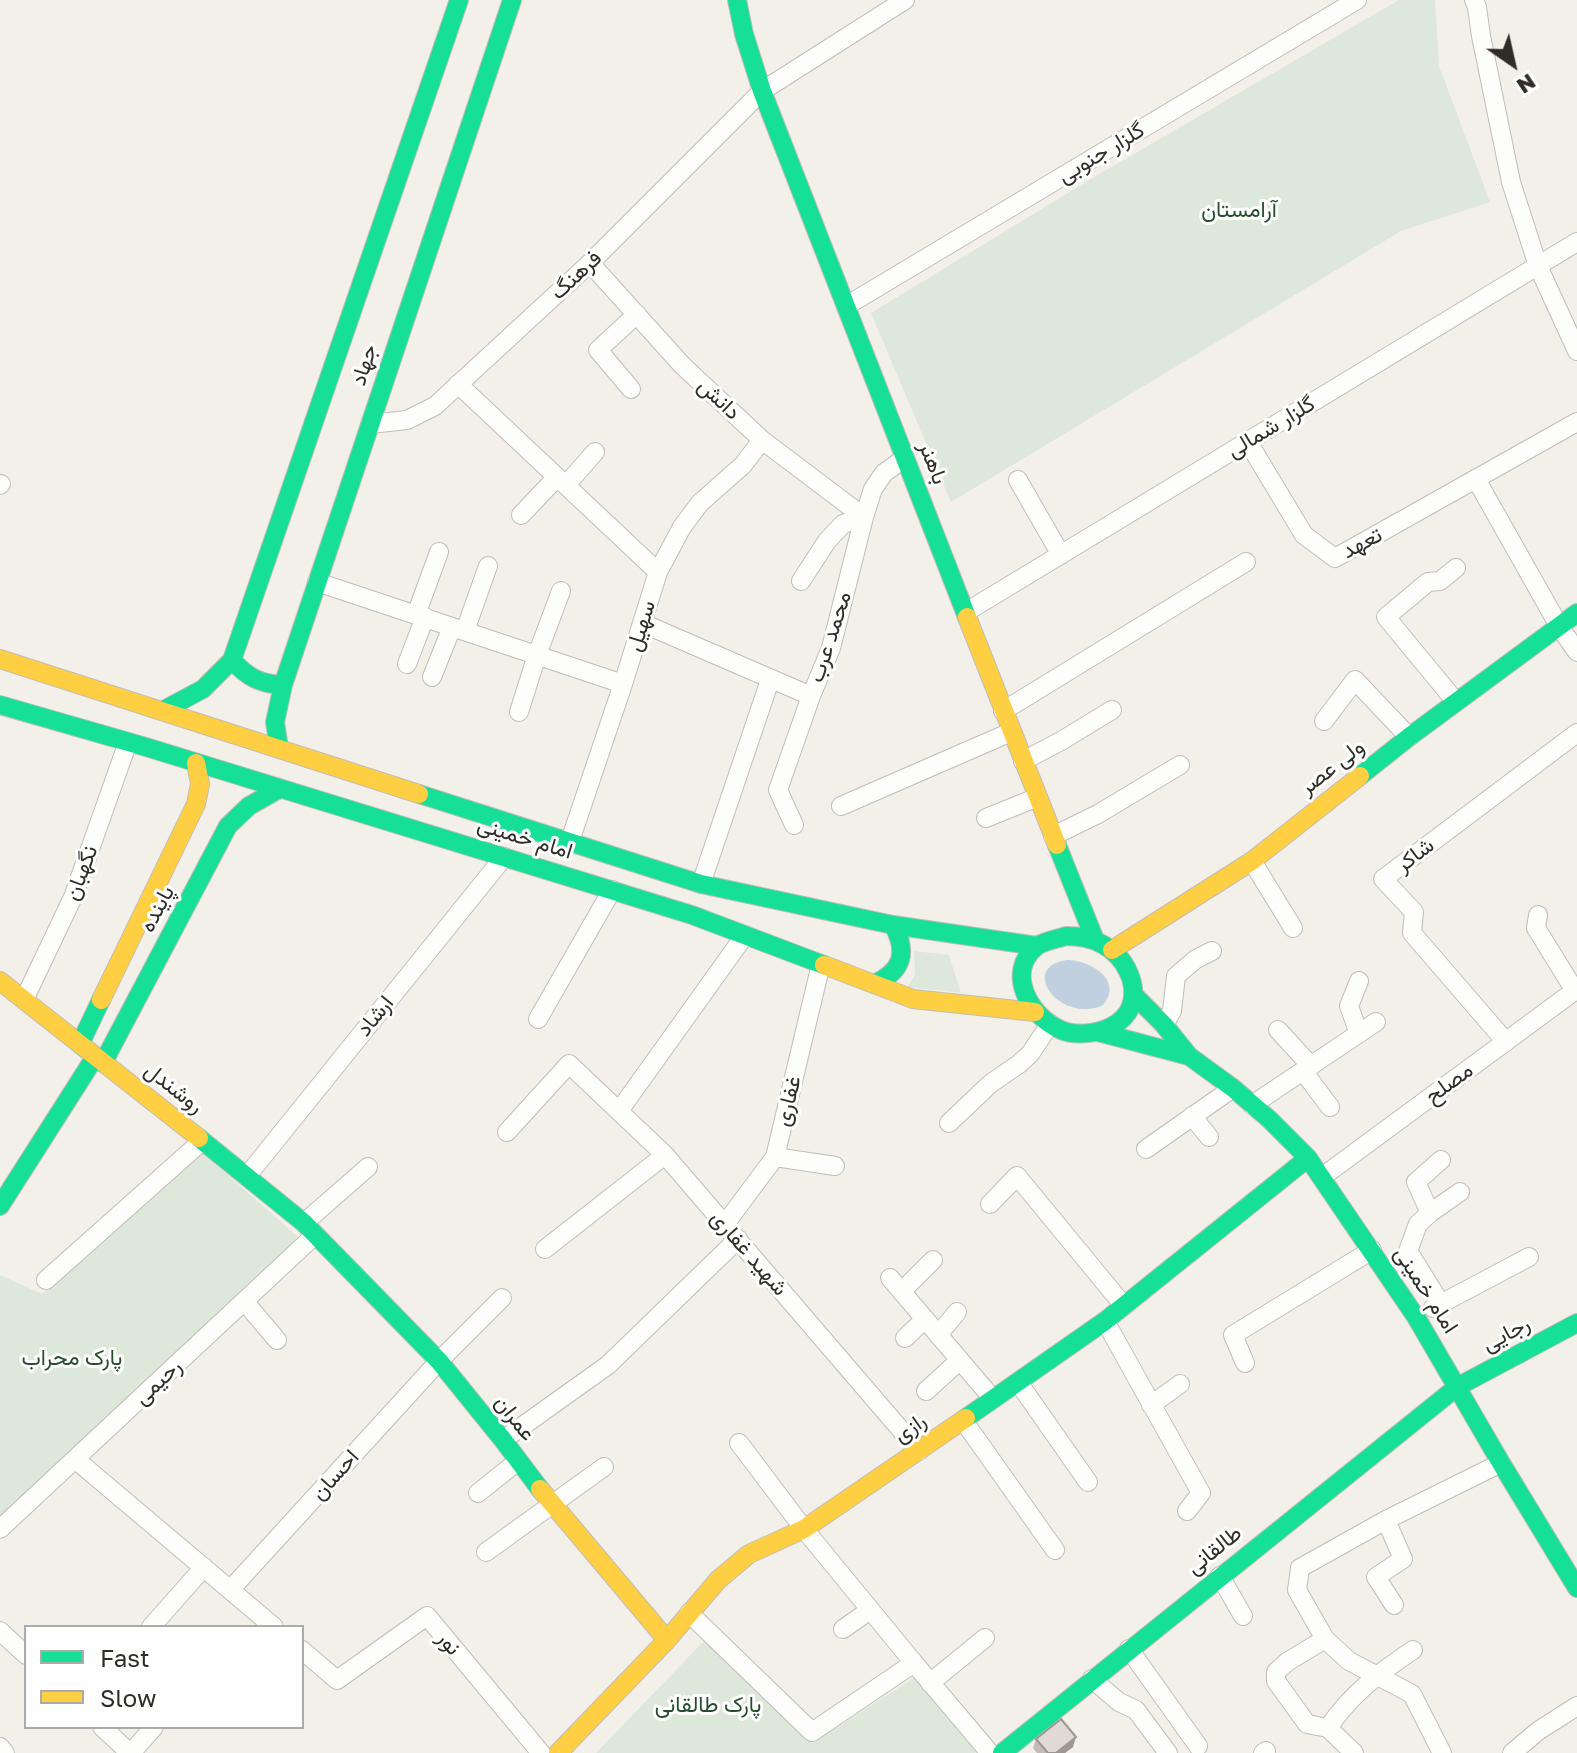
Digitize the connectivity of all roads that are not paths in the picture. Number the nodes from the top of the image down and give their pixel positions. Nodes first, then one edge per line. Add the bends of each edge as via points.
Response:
1 (459, 0) edge
2 (512, 0) edge
3 (737, 0) edge
4 (905, 0) edge
5 (1474, 0) edge
6 (1345, 3) edge
7 (762, 91) junction
8 (1577, 242) edge
9 (590, 263) junction
10 (1538, 266) junction
11 (846, 306) junction
12 (637, 314) junction
13 (1577, 351) edge
14 (458, 384) junction
15 (631, 389) dead end
16 (1577, 422) edge
17 (370, 424) junction
18 (762, 440) junction
19 (1248, 442) junction
20 (595, 452) dead end
21 (905, 458) junction
22 (1476, 479) junction
23 (1018, 480) dead end
24 (561, 481) junction
25 (521, 515) dead end
26 (864, 517) junction
27 (439, 552) dead end
28 (1061, 555) junction
29 (1246, 562) dead end
30 (488, 566) dead end
31 (1456, 568) dead end
32 (658, 572) junction
33 (801, 581) dead end
34 (317, 582) junction
35 (561, 591) dead end
36 (966, 612) junction
37 (1577, 613) edge
38 (420, 616) junction
39 (642, 623) junction
40 (1559, 626) junction
41 (459, 629) junction
42 (1577, 652) edge
43 (537, 655) junction
44 (0, 659) edge
45 (232, 660) junction
46 (407, 664) dead end
47 (432, 677) dead end
48 (770, 680) junction
49 (623, 684) junction
50 (283, 685) junction
51 (811, 696) junction
52 (1456, 702) junction
53 (1, 710) edge
54 (1112, 710) dead end
55 (162, 711) junction
56 (1003, 711) junction
57 (519, 712) dead end
58 (1324, 721) dead end
59 (1011, 732) junction
60 (1577, 733) edge
61 (1409, 737) junction
62 (128, 742) junction
63 (279, 748) junction
64 (1023, 761) junction
65 (196, 763) junction
66 (1180, 765) dead end
67 (279, 789) junction
68 (1038, 797) junction
69 (841, 806) dead end
70 (986, 818) dead end
71 (794, 825) dead end
72 (1053, 836) junction
73 (570, 841) junction
74 (504, 857) junction
75 (1252, 861) junction
76 (701, 884) junction
77 (612, 890) junction
78 (1538, 915) dead end
79 (893, 925) junction
80 (1293, 928) dead end
81 (745, 935) junction
82 (1095, 940) junction
83 (1037, 946) junction
84 (1112, 950) junction
85 (1212, 951) dead end
86 (821, 964) junction
87 (0, 981) edge
88 (1359, 981) dead end
89 (874, 984) junction
90 (1576, 990) edge
91 (1134, 995) junction
92 (24, 1000) junction
93 (1035, 1012) junction
94 (538, 1019) dead end
95 (1376, 1022) dead end
96 (1050, 1024) junction
97 (1164, 1025) junction
98 (1278, 1030) dead end
99 (1098, 1032) junction
100 (1359, 1034) junction
101 (1506, 1042) junction
102 (80, 1044) junction
103 (1189, 1056) junction
104 (99, 1060) junction
105 (1307, 1068) junction
106 (1233, 1088) junction
107 (1252, 1105) junction
108 (1330, 1107) dead end
109 (619, 1111) junction
110 (1192, 1116) junction
111 (949, 1123) dead end
112 (507, 1132) dead end
113 (1209, 1137) dead end
114 (202, 1141) junction
115 (1146, 1149) dead end
116 (665, 1155) junction
117 (775, 1157) junction
118 (1308, 1158) junction
119 (1441, 1160) dead end
120 (835, 1166) dead end
121 (368, 1167) dead end
122 (247, 1176) junction
123 (1322, 1177) junction
124 (1460, 1192) dead end
125 (990, 1204) dead end
126 (0, 1206) edge
127 (1430, 1213) junction
128 (725, 1224) junction
129 (310, 1229) junction
130 (738, 1239) junction
131 (545, 1249) dead end
132 (1372, 1250) junction
133 (1529, 1257) dead end
134 (933, 1260) dead end
135 (46, 1280) dead end
136 (502, 1298) dead end
137 (244, 1301) junction
138 (1441, 1304) junction
139 (1124, 1306) junction
140 (957, 1312) dead end
141 (1416, 1317) junction
142 (925, 1319) junction
143 (1105, 1321) junction
144 (1576, 1327) edge
145 (938, 1335) junction
146 (905, 1338) dead end
147 (277, 1340) dead end
148 (960, 1360) junction
149 (439, 1361) junction
150 (1245, 1363) dead end
151 (1018, 1382) junction
152 (1180, 1384) dead end
153 (1457, 1387) junction
154 (926, 1391) dead end
155 (993, 1399) junction
156 (1151, 1405) junction
157 (963, 1420) junction
158 (503, 1440) junction
159 (739, 1443) dead end
160 (919, 1451) junction
161 (75, 1459) junction
162 (518, 1461) junction
163 (1501, 1463) junction
164 (604, 1467) dead end
165 (1088, 1482) dead end
166 (478, 1493) dead end
167 (552, 1506) junction
168 (1187, 1511) dead end
169 (1386, 1520) junction
170 (0, 1529) edge
171 (804, 1529) junction
172 (1055, 1550) dead end
173 (486, 1552) dead end
174 (204, 1567) junction
175 (1220, 1576) junction
176 (1577, 1588) edge
177 (230, 1590) junction
178 (1394, 1605) dead end
179 (870, 1610) junction
180 (689, 1613) junction
181 (1243, 1616) dead end
182 (153, 1625) edge
183 (272, 1625) edge
184 (843, 1629) dead end
185 (0, 1631) edge
186 (985, 1638) dead end
187 (1325, 1639) junction
188 (667, 1640) junction
189 (1129, 1649) junction
190 (1413, 1650) dead end
191 (304, 1652) edge
192 (24, 1653) edge
193 (914, 1663) junction
194 (1375, 1676) junction
195 (1092, 1679) junction
196 (930, 1683) junction
197 (1577, 1706) edge
198 (1328, 1728) junction
199 (104, 1729) edge
200 (152, 1729) edge
201 (1198, 1746) dead end
202 (0, 1747) edge
203 (5, 1753) edge
204 (130, 1753) edge
205 (541, 1753) edge
206 (558, 1753) edge
207 (990, 1753) edge
208 (1002, 1753) edge
209 (1168, 1753) edge
210 (1354, 1753) edge
211 (1442, 1753) edge
212 (1512, 1753) edge

1 - 45 main road, جهاد
2 - 17 main road, جهاد
3 - 7 main road, باهنر
4 - 7 street, فرهنگ
5 - 10 street via 1511,182
6 - 11 street, گلزار جنوبی
7 - 9 street, فرهنگ
7 - 11 main road, باهنر
8 - 10 street, گلزار شمالی
9 - 12 street, دانش
9 - 14 street, فرهنگ
10 - 13 street
10 - 19 street, گلزار شمالی
11 - 21 main road, باهنر
12 - 15 street via 598,350
12 - 18 street, دانش
14 - 17 street, فرهنگ via 435,406 407,420
14 - 24 street
16 - 22 street, تعهد
17 - 34 main road, جهاد
18 - 26 street, دانش
18 - 32 street, سهیل via 700,503
19 - 22 street, تعهد via 1304,535 1335,558
19 - 28 street, گلزار شمالی
20 - 24 street
21 - 26 street, محمد عرب via 884,473
21 - 36 main road, باهنر
22 - 40 street
23 - 28 street
24 - 25 street
24 - 32 street
26 - 33 street via 843,524
26 - 51 street, محمد عرب via 831,648
27 - 38 street
28 - 36 street, گلزار شمالی
29 - 56 street
30 - 41 street
31 - 52 street via 1440,581 1428,582 1386,617
32 - 39 street, سهیل
34 - 38 street
34 - 50 main road, جهاد
35 - 43 street
36 - 56 main road, باهنر
37 - 40 main road, ولی عصر
38 - 41 street
38 - 46 street
39 - 48 street
39 - 49 street, سهیل
40 - 42 street
40 - 52 main road, ولی عصر
41 - 43 street
41 - 47 street
43 - 49 street
43 - 57 street
44 - 55 main road, امام خمینی
45 - 50 main road via 254,680
45 - 55 main road, جهاد via 203,689
48 - 51 street
48 - 76 street
49 - 73 street, سهیل
50 - 63 main road, جهاد via 275,722
51 - 71 street, محمد عرب via 778,790
52 - 61 main road, ولی عصر
53 - 62 main road, امام خمینی
54 - 64 street
55 - 63 main road, امام خمینی
56 - 59 main road, باهنر
58 - 61 street via 1355,680
59 - 64 main road, باهنر
59 - 69 street
60 - 101 street, شاکر via 1383,879 1414,912 1412,933
61 - 75 main road, ولی عصر
62 - 65 main road, امام خمینی
62 - 92 street, نگهبان via 73,897
63 - 73 main road, امام خمینی
64 - 68 main road, باهنر
65 - 67 main road, امام خمینی
65 - 102 main road, پاینده via 196,804
66 - 72 street
67 - 74 main road, امام خمینی
67 - 104 main road, پاینده via 228,826
68 - 70 street
68 - 72 main road, باهنر
72 - 82 main road, باهنر
73 - 76 main road, امام خمینی
74 - 77 main road, امام خمینی
74 - 122 street, ارشاد
75 - 80 street
75 - 84 main road, ولی عصر
76 - 79 main road, امام خمینی
77 - 81 main road, امام خمینی
77 - 94 street
78 - 90 street via 1536,928
79 - 83 main road, امام خمینی
79 - 89 main road via 902,955 892,974
81 - 86 main road, امام خمینی
81 - 109 street
82 - 83 main road via 1066,936
82 - 84 main road
83 - 93 main road via 1021,974 1024,995
84 - 91 main road via 1131,974
85 - 97 street via 1176,976 1172,1011
86 - 89 main road, امام خمینی
86 - 117 street, غفاری
87 - 92 main road, روشندل
88 - 100 street via 1349,1006
89 - 93 main road, امام خمینی via 913,999
90 - 101 street, مصلح
91 - 97 main road, امام خمینی
91 - 99 main road via 1125,1016
92 - 102 main road, روشندل
93 - 96 main road
95 - 100 street
96 - 99 main road via 1078,1034
96 - 111 street via 1030,1054
97 - 103 main road, امام خمینی
98 - 105 street
99 - 103 main road, امام خمینی
100 - 105 street
101 - 123 street, مصلح
102 - 104 main road, روشندل
103 - 106 main road, امام خمینی
104 - 114 main road, روشندل
104 - 126 main road, پاینده
105 - 107 street
105 - 108 street
106 - 107 main road, امام خمینی
106 - 110 street
107 - 118 main road, امام خمینی
109 - 112 street, شهید غفاری via 569,1064
109 - 116 street, شهید غفاری
110 - 113 street
110 - 115 street
114 - 122 main road, روشندل
114 - 135 street
116 - 128 street, شهید غفاری
116 - 131 street
117 - 120 street
117 - 128 street, غفاری
118 - 123 main road, امام خمینی
118 - 139 main road, رازی
119 - 127 street via 1416,1182
121 - 129 street, رحیمی
122 - 129 main road, روشندل
123 - 132 main road, امام خمینی
124 - 127 street
125 - 139 street via 1017,1176
127 - 138 street via 1418,1224 1408,1251
128 - 130 street, شهید غفاری
129 - 137 street, رحیمی
129 - 149 main road, عمران
130 - 158 street via 608,1365
130 - 160 street, شهید غفاری
132 - 141 main road, امام خمینی
132 - 150 street via 1233,1335
133 - 138 street
134 - 142 street via 896,1285
136 - 149 street, احسان
137 - 147 street
137 - 161 street, رحیمی
138 - 141 street
139 - 143 main road, رازی
140 - 145 street
141 - 153 main road, امام خمینی
142 - 145 street
142 - 146 street
143 - 151 main road, رازی
143 - 156 street
144 - 153 main road, رجایی
145 - 148 street
148 - 154 street
148 - 155 street
149 - 158 main road, عمران
149 - 177 street, احسان
151 - 155 main road, رازی
151 - 165 street
152 - 156 street
153 - 163 main road, امام خمینی
153 - 175 main road, طالقانی
155 - 157 main road, رازی
156 - 168 street via 1201,1493
157 - 160 main road, رازی
157 - 172 street
158 - 162 main road, عمران
159 - 171 street
160 - 171 main road, رازی
161 - 170 street, رحیمی
161 - 174 street
162 - 166 street
162 - 167 main road, عمران
163 - 169 street
163 - 176 main road, امام خمینی
164 - 167 street
167 - 173 street
167 - 188 main road, عمران
169 - 178 street via 1403,1559 1376,1577
169 - 187 street via 1300,1568 1297,1590
171 - 179 street
171 - 180 main road, رازی via 749,1554
174 - 177 street
174 - 182 street
175 - 181 street
175 - 189 main road, طالقانی
177 - 183 street
179 - 184 street
179 - 193 street
180 - 188 main road, رازی
180 - 193 street via 812,1732
185 - 192 street
186 - 196 street
187 - 194 street
187 - 198 street via 1287,1662 1276,1672 1276,1681 1307,1724
188 - 206 main road, رازی
189 - 195 main road, طالقانی
189 - 201 street
190 - 194 street
191 - 205 street, نور via 337,1680 427,1616
193 - 196 street
194 - 198 street
194 - 211 street via 1412,1694
195 - 208 main road, طالقانی
195 - 209 street via 1136,1710
196 - 207 street
197 - 212 street
198 - 210 street
199 - 204 street
200 - 204 street
202 - 203 street

